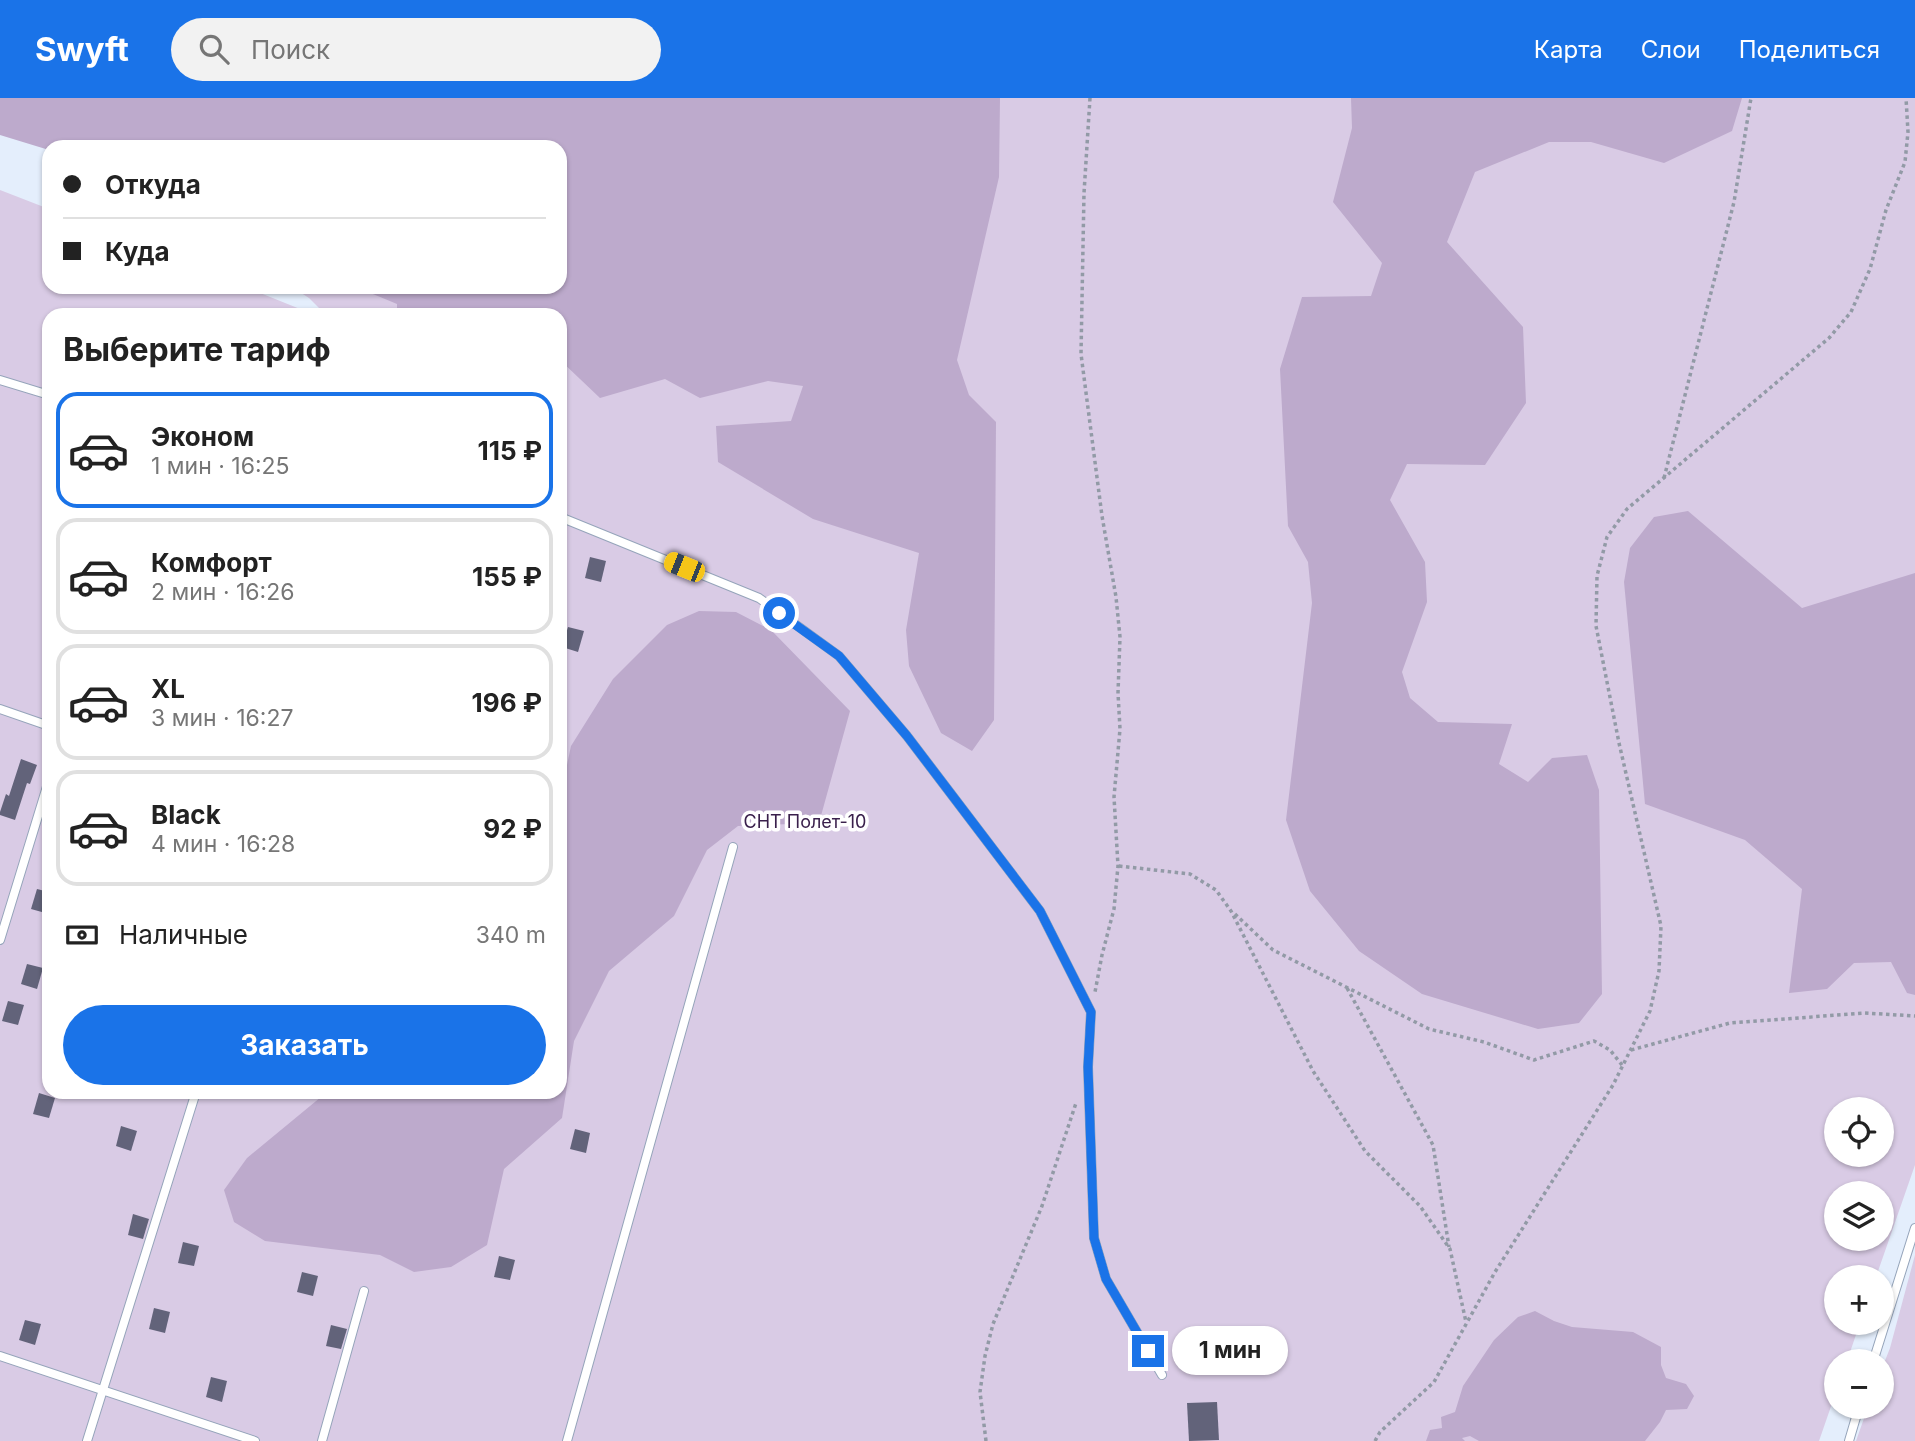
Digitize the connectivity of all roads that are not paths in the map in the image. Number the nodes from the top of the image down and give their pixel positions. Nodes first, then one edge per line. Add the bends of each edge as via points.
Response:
1 (0, 380) edge
2 (42, 393) edge
3 (567, 520) edge
4 (0, 709) edge
5 (42, 724) edge
6 (42, 803) edge
7 (733, 847) dead end
8 (0, 940) edge
9 (194, 1099) edge
10 (1915, 1228) edge
11 (1913, 1242) edge
12 (364, 1291) dead end
13 (1877, 1349) edge
14 (0, 1356) edge
15 (1162, 1375) dead end
16 (102, 1390) junction
17 (1855, 1419) edge
18 (87, 1441) edge
19 (255, 1441) edge
20 (322, 1441) edge
21 (568, 1441) edge
22 (1849, 1441) edge

1 - 2 lane
3 - 15 lane via 759,598 839,656 907,736 1040,911 1091,1012 1088,1067 1094,1238 1106,1279
4 - 5 lane
6 - 8 lane
7 - 21 lane
9 - 16 lane
10 - 11 lane
11 - 13 lane
12 - 20 lane
14 - 16 lane
16 - 18 lane
16 - 19 lane
17 - 22 lane

